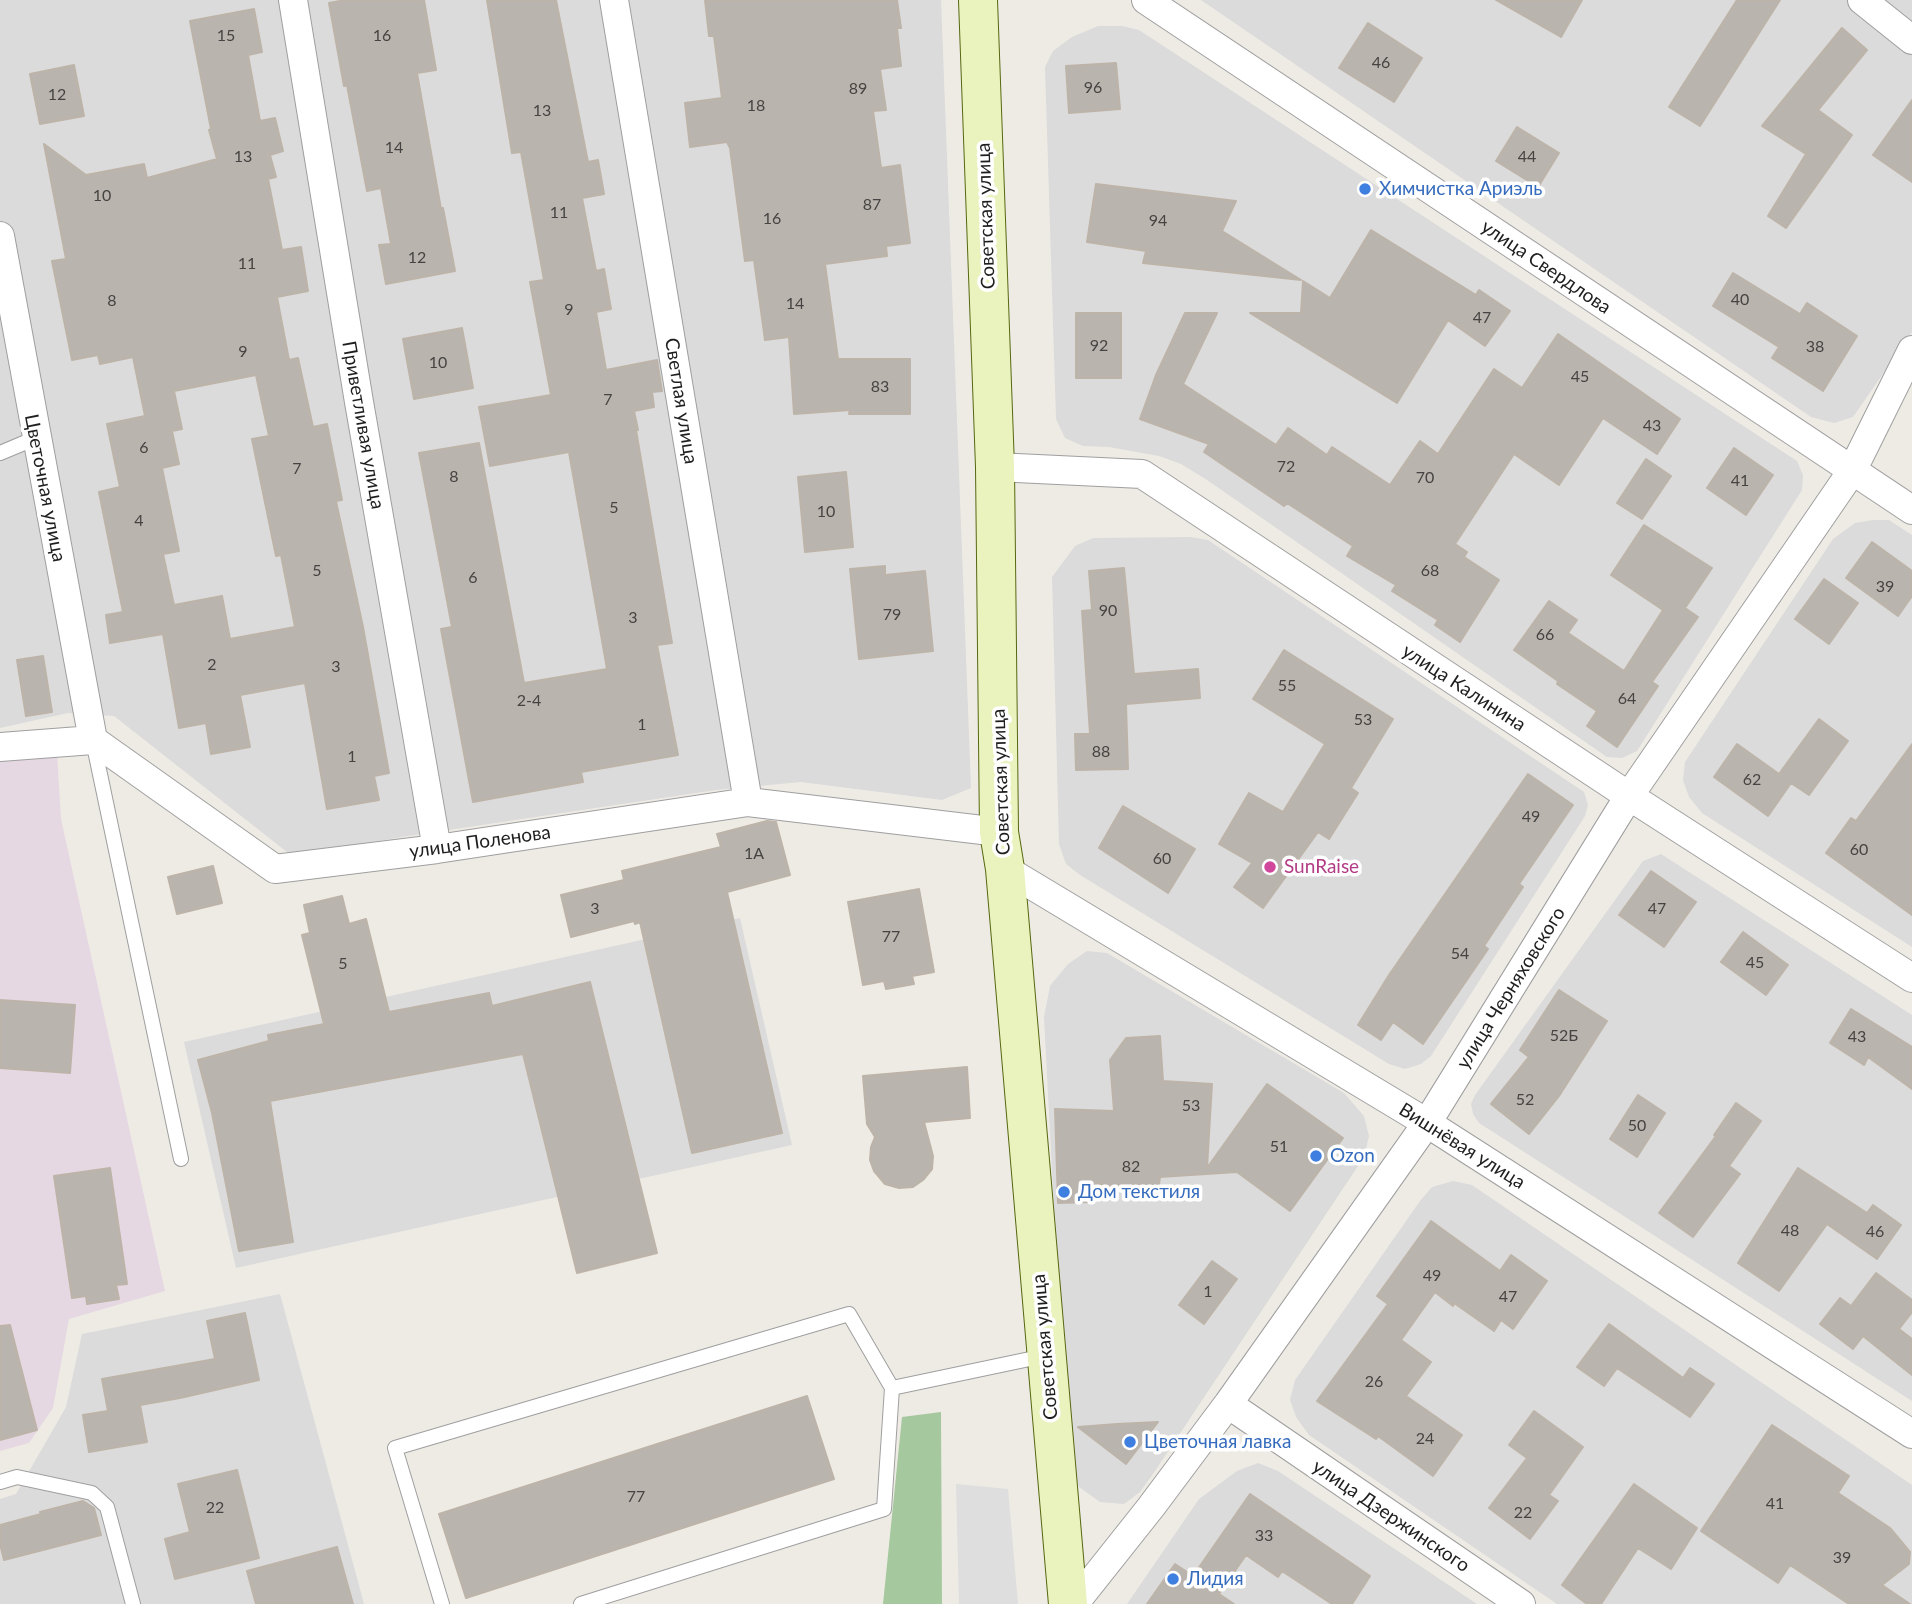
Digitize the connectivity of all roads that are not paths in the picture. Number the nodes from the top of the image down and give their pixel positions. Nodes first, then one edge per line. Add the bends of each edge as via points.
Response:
1 (293, 0) edge
2 (614, 0) edge
3 (978, 0) edge
4 (1146, 0) edge
5 (1863, 0) edge
6 (1912, 40) edge
7 (0, 236) edge
8 (1912, 350) edge
9 (36, 438) junction
10 (0, 453) edge
11 (995, 467) junction
12 (1852, 471) junction
13 (1912, 510) edge
14 (93, 740) junction
15 (0, 747) edge
16 (1629, 796) junction
17 (748, 802) junction
18 (437, 849) junction
19 (1002, 850) junction
20 (1912, 978) edge
21 (1427, 1123) junction
22 (181, 1159) dead end
23 (1046, 1356) junction
24 (892, 1388) junction
25 (1228, 1404) junction
26 (1912, 1434) edge
27 (0, 1482) edge
28 (134, 1604) edge
29 (443, 1604) edge
30 (581, 1604) edge
31 (1068, 1604) edge
32 (1074, 1604) edge
33 (1521, 1604) edge

1 - 18 street, Приветливая улица
2 - 17 street, Светлая улица
3 - 11 street, Советская улица
4 - 12 street, улица Свердлова
5 - 6 street
7 - 9 street, Цветочная улица
8 - 12 street, улица Черняховского
9 - 10 lane
9 - 14 street, Цветочная улица
11 - 16 street, улица Калинина via 1142,474
11 - 19 street, Советская улица
12 - 13 street, улица Свердлова
12 - 16 street, улица Черняховского
14 - 15 street
14 - 18 street, улица Поленова via 275,869
14 - 22 lane
16 - 20 street, улица Калинина
16 - 21 street, улица Черняховского
17 - 18 street, улица Поленова
17 - 19 street, улица Поленова
19 - 21 street, Вишнёвая улица
19 - 23 street, Советская улица
21 - 25 street, улица Черняховского
21 - 26 street, Вишнёвая улица
23 - 24 lane
23 - 31 street, Советская улица
24 - 29 lane via 849,1314 395,1448
24 - 30 lane via 884,1509
25 - 32 street, улица Черняховского
25 - 33 street, улица Дзержинского
27 - 28 lane via 17,1477 92,1493 107,1507

